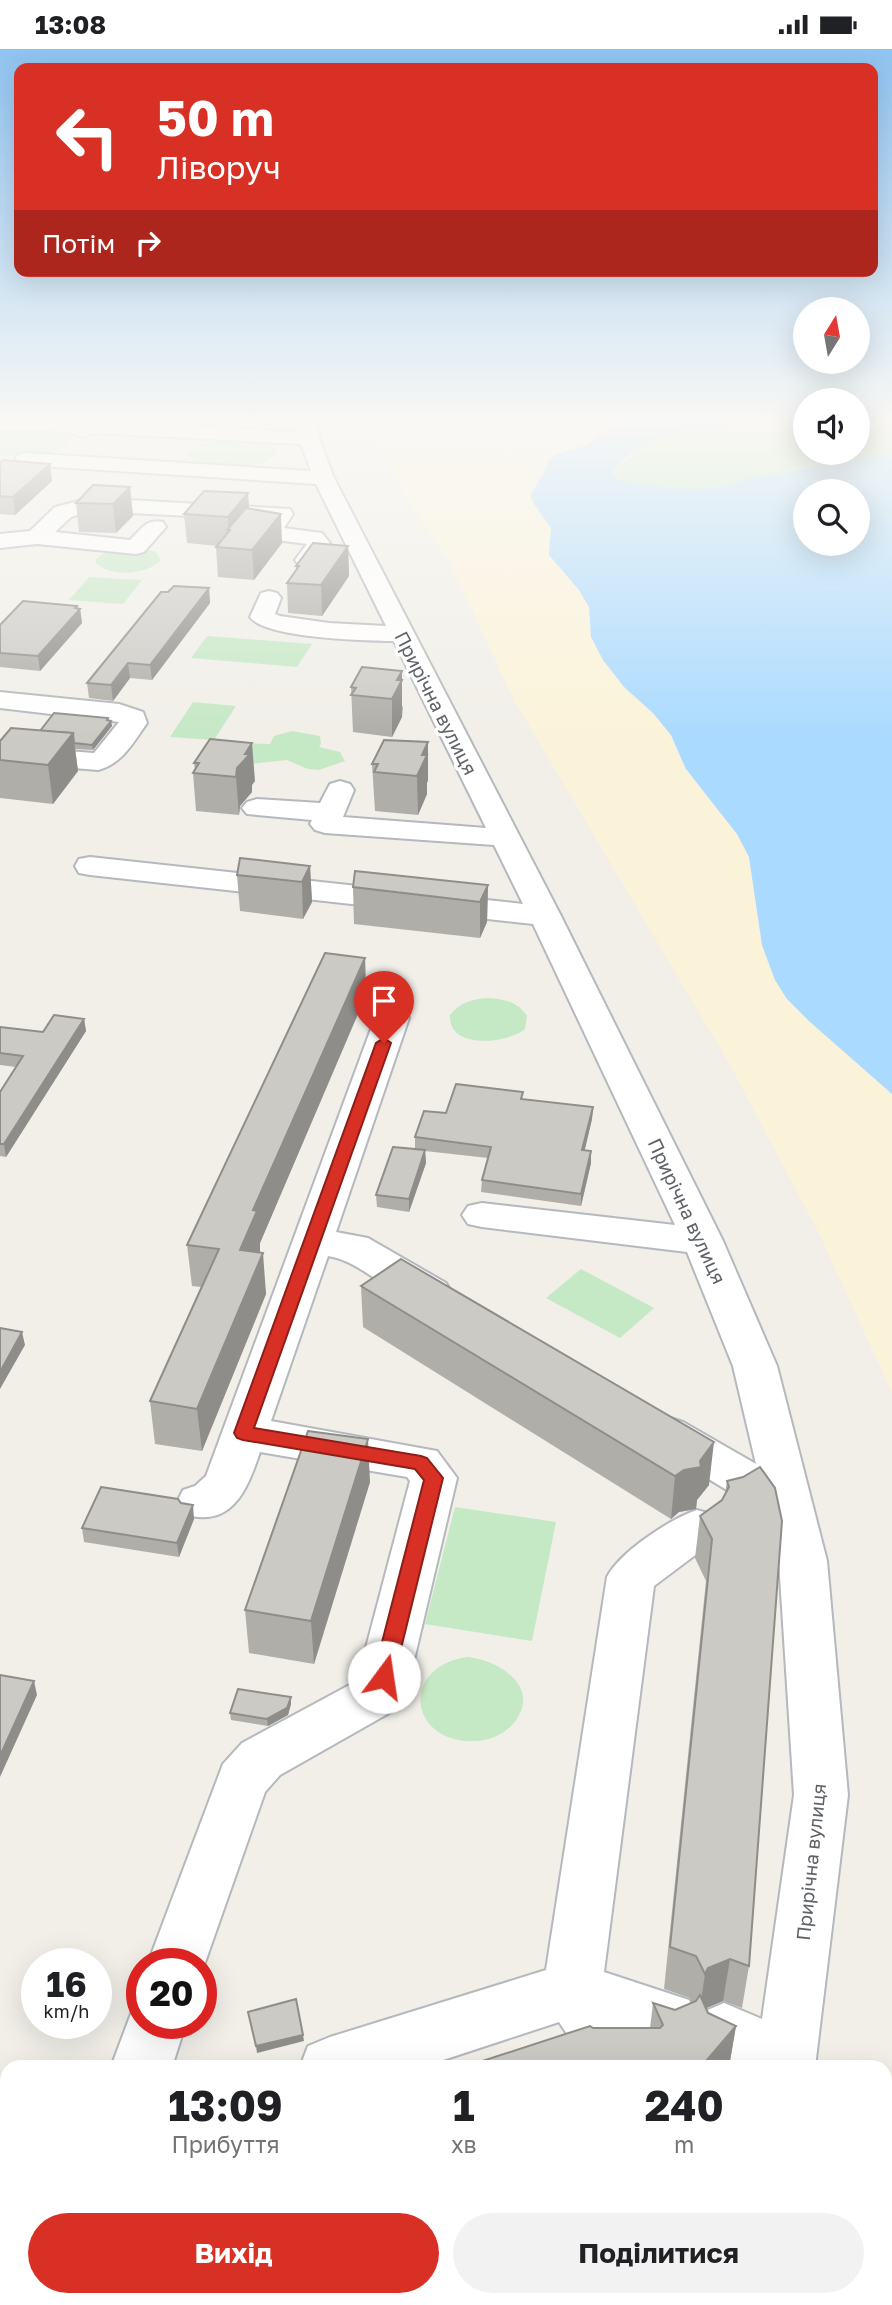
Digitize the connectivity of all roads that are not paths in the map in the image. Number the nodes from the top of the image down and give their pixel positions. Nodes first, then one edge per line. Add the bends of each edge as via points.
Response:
1 (33, 526) edge
2 (49, 526) edge
3 (274, 526) edge
4 (348, 526) edge
5 (155, 527) dead end
6 (45, 530) junction
7 (0, 541) edge
8 (368, 565) junction
9 (269, 598) dead end
10 (401, 632) junction
11 (2, 703) edge
12 (0, 754) edge
13 (257, 808) dead end
14 (503, 836) junction
15 (90, 866) dead end
16 (545, 916) junction
17 (393, 1018) dead end
18 (482, 1215) dead end
19 (312, 1241) junction
20 (703, 1241) junction
21 (461, 1311) edge
22 (638, 1416) edge
23 (243, 1433) junction
24 (200, 1502) dead end
25 (738, 1504) junction
26 (182, 1948) edge
27 (572, 1990) junction
28 (668, 2019) edge
29 (724, 2032) edge
30 (151, 2039) edge
31 (143, 2060) edge
32 (352, 2060) edge
33 (620, 2060) edge
34 (780, 2060) edge
35 (786, 2060) edge

1 - 6 street
2 - 6 street
3 - 8 street via 269,533 314,538 319,543 306,560 309,563
4 - 8 street, Прирічна вулиця
5 - 6 street via 136,547
6 - 7 street
8 - 10 street, Прирічна вулиця
9 - 10 street via 262,617 271,621
10 - 14 street, Прирічна вулиця
11 - 12 street via 118,712 133,718 133,723 108,757 98,762
13 - 14 street via 335,801 326,824
14 - 16 street, Прирічна вулиця
15 - 16 street
16 - 20 street, Прирічна вулиця
17 - 19 street
18 - 20 street
19 - 21 street via 354,1247
19 - 23 street
20 - 25 street, Прирічна вулиця via 755,1366
22 - 25 street
23 - 24 street via 226,1485
23 - 26 street via 421,1463 433,1478 384,1677 373,1697 261,1759 242,1780
25 - 27 street via 631,1577
25 - 35 street, Прирічна вулиця via 803,1561 821,1795
27 - 28 street
27 - 32 street
27 - 33 street
29 - 34 street
30 - 31 street

